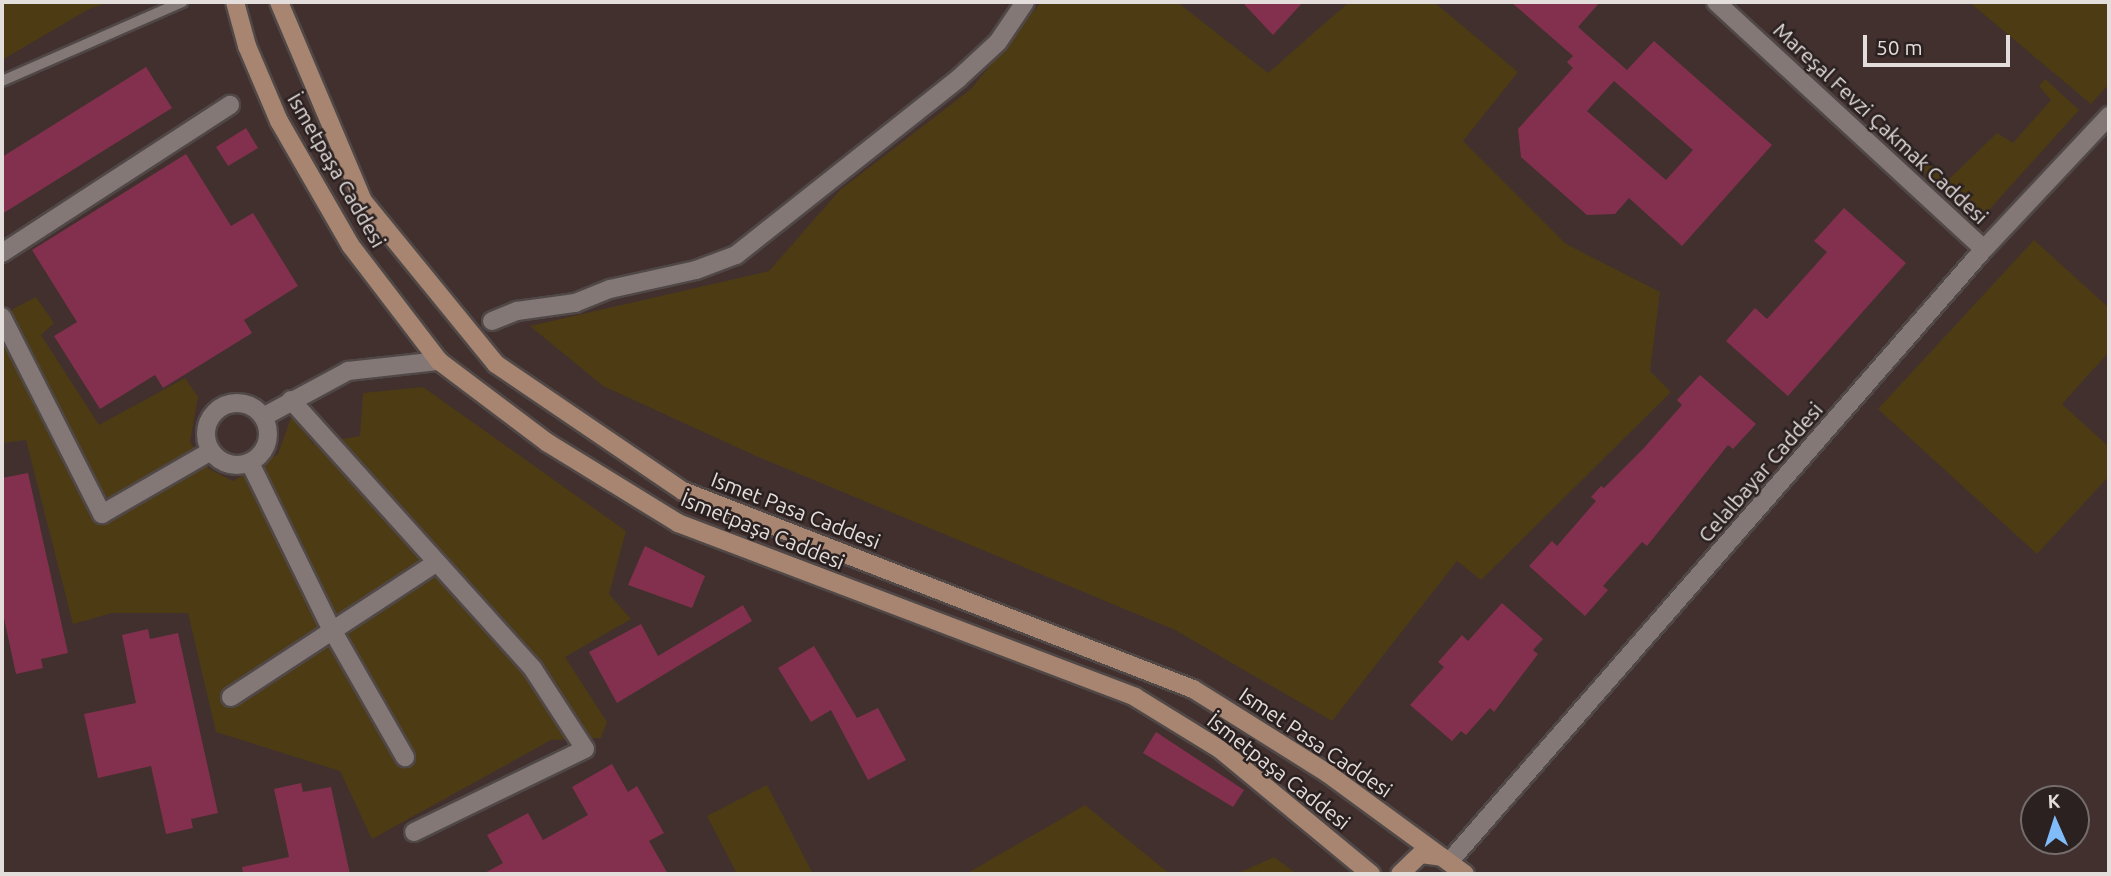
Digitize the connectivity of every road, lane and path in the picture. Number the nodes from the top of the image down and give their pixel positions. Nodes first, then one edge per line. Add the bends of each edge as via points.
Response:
1 (182, 2) edge
2 (235, 2) edge
3 (279, 2) edge
4 (1025, 2) edge
5 (1716, 2) edge
6 (2, 81) edge
7 (230, 105) dead end
8 (2109, 116) edge
9 (1984, 249) junction
10 (2, 253) edge
11 (2, 317) edge
12 (492, 321) dead end
13 (439, 361) junction
14 (291, 400) junction
15 (263, 417) junction
16 (211, 451) junction
17 (250, 463) junction
18 (437, 562) junction
19 (331, 628) junction
20 (231, 697) dead end
21 (405, 757) dead end
22 (414, 832) dead end
23 (1454, 868) edge
24 (1371, 874) edge
25 (1400, 874) edge
26 (1465, 874) edge

1 - 6 lane
2 - 13 main road, İsmetpaşa Caddesi via 247,46 279,121 351,246
3 - 23 main road, Ismet Pasa Caddesi via 363,201 496,364 683,491 1193,689 1327,773
4 - 12 street via 998,42 958,79 736,255 575,303 517,311
5 - 9 street, Mareşal Fevzi Çakmak Caddesi
7 - 10 street
8 - 9 street, Celalbayar Caddesi
9 - 23 street, Celalbayar Caddesi
11 - 16 street via 102,514
13 - 14 street via 348,371
13 - 24 main road, İsmetpaşa Caddesi via 548,443 678,523 1135,697 1221,750
14 - 15 street
14 - 18 street
15 - 16 street via 245,404 222,407 209,422
15 - 17 street via 267,441
16 - 17 street via 226,463
17 - 19 street
18 - 19 street
18 - 22 street via 533,669 585,749
19 - 20 street
19 - 21 street
23 - 25 main road via 1421,855
23 - 26 main road, Ismet Pasa Caddesi

